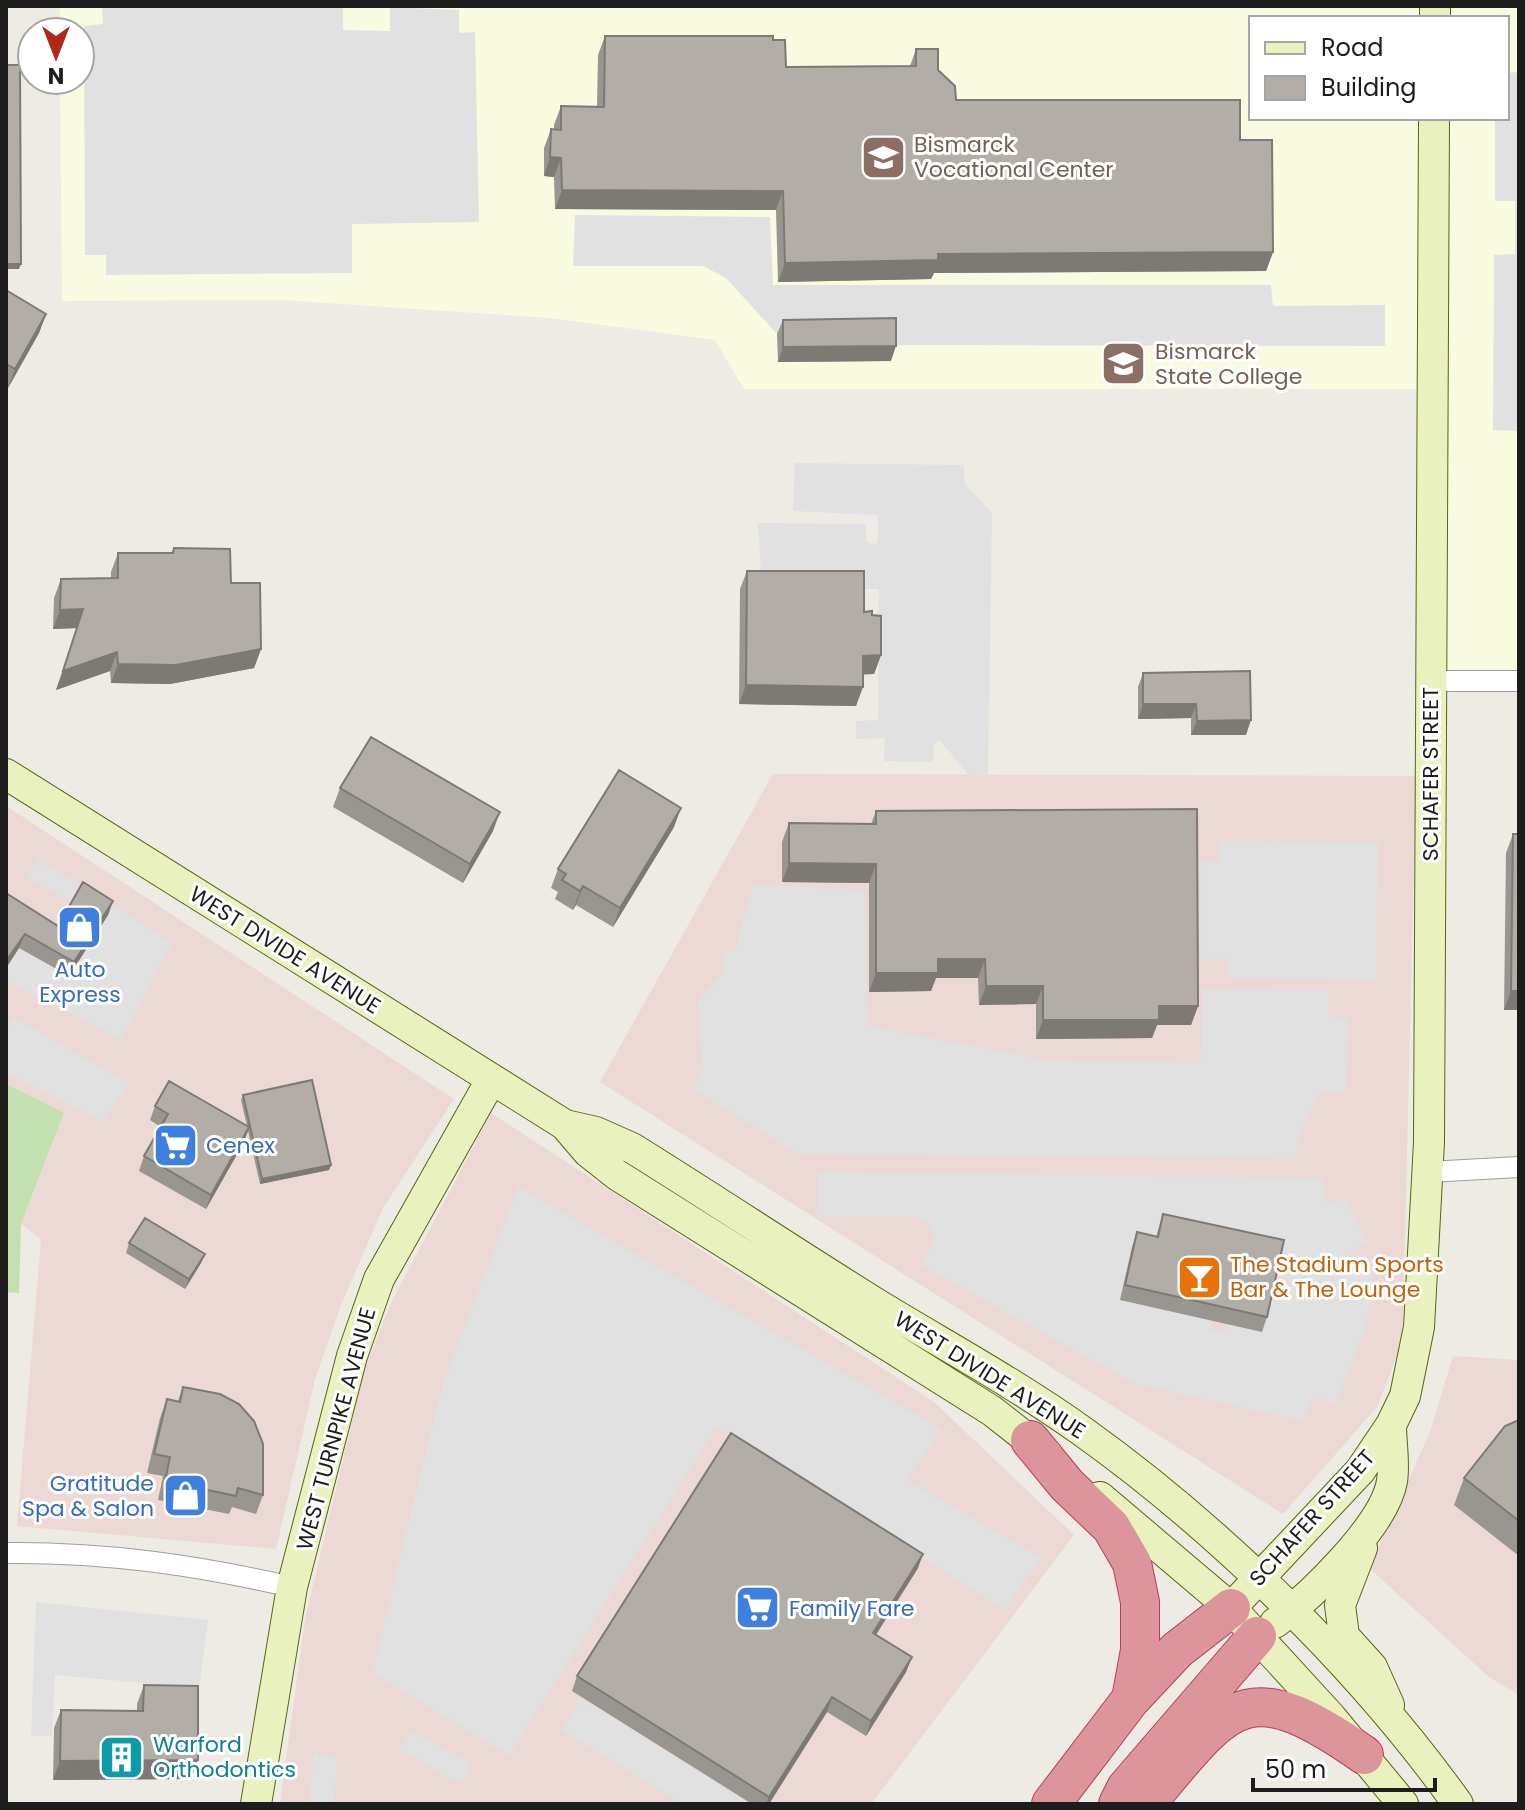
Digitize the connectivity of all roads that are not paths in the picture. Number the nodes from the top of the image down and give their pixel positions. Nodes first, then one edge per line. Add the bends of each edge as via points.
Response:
1 (1434, 120) edge
2 (1429, 681) junction
3 (1519, 681) edge
4 (6, 774) edge
5 (491, 1080) junction
6 (565, 1125) junction
7 (1519, 1167) edge
8 (1428, 1172) junction
9 (1391, 1425) junction
10 (1030, 1440) junction
11 (1379, 1511) junction
12 (6, 1553) edge
13 (1258, 1579) junction
14 (292, 1587) junction
15 (1231, 1608) junction
16 (1291, 1611) junction
17 (1257, 1636) junction
18 (1131, 1699) junction
19 (1403, 1736) junction
20 (1364, 1755) junction
21 (256, 1804) edge
22 (1051, 1804) edge
23 (1118, 1804) edge
24 (1146, 1804) edge
25 (1403, 1804) edge
26 (1458, 1804) edge

1 - 2 street, SCHAFER STREET
2 - 3 street
2 - 8 street, SCHAFER STREET
4 - 5 street, WEST DIVIDE AVENUE
5 - 6 street, WEST DIVIDE AVENUE
5 - 14 street, WEST TURNPIKE AVENUE via 369,1304
6 - 10 street, WEST DIVIDE AVENUE via 617,1175
6 - 13 street, WEST DIVIDE AVENUE via 632,1148 866,1298 1027,1392 1149,1483
7 - 8 street
8 - 9 street, SCHAFER STREET via 1419,1327 1405,1396
9 - 11 street, SCHAFER STREET via 1392,1482
9 - 13 street, SCHAFER STREET via 1360,1471
10 - 15 street, WEST DIVIDE AVENUE
10 - 18 highway via 1111,1527 1132,1563 1141,1626
11 - 16 street, SCHAFER STREET
11 - 19 street via 1340,1605 1344,1636 1372,1667
12 - 14 street via 128,1556
13 - 15 street, SCHAFER STREET
13 - 16 street, WEST DIVIDE AVENUE
14 - 21 street, WEST TURNPIKE AVENUE
15 - 17 street, WEST DIVIDE AVENUE
15 - 18 highway via 1177,1650
16 - 17 street, SCHAFER STREET
16 - 19 street, WEST DIVIDE AVENUE
17 - 20 street, WEST DIVIDE AVENUE
17 - 23 highway via 1126,1788
18 - 22 highway
19 - 26 street, WEST DIVIDE AVENUE
20 - 24 highway via 1296,1712 1258,1705 1239,1711 1201,1739
20 - 25 street, WEST DIVIDE AVENUE

